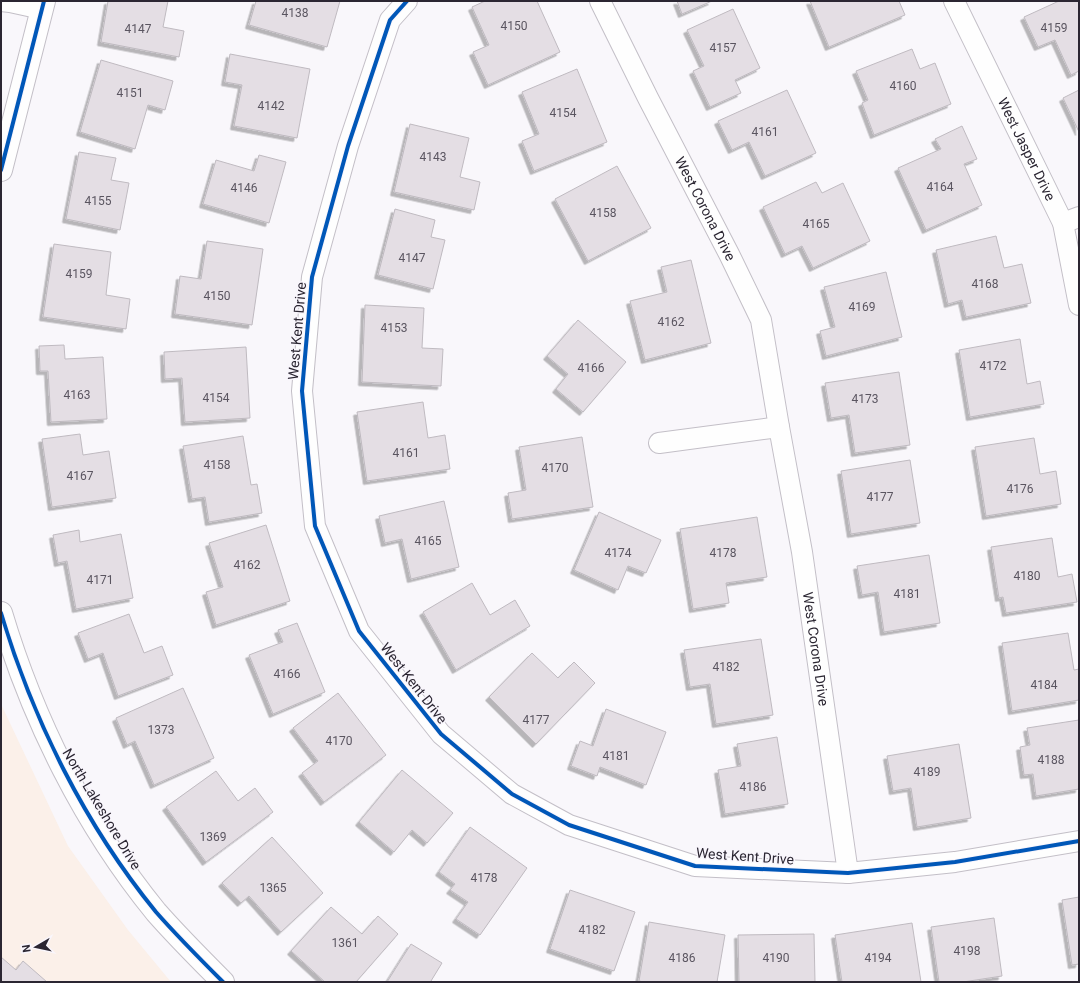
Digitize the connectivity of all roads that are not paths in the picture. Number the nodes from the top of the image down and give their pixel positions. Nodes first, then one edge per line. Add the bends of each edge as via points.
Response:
1 (1, 1) edge
2 (407, 1) edge
3 (600, 1) edge
4 (954, 1) edge
5 (43, 5) edge
6 (1, 170) edge
7 (1071, 220) edge
8 (1079, 305) edge
9 (779, 426) junction
10 (659, 443) dead end
11 (1, 613) edge
12 (6, 646) edge
13 (1079, 841) edge
14 (848, 873) junction
15 (223, 982) edge

1 - 5 street
2 - 14 street, West Kent Drive via 390,20 348,146 312,276 302,391 315,526 359,631 441,734 512,794 569,825 695,866
3 - 9 street, West Corona Drive via 761,320
4 - 7 street, West Jasper Drive
5 - 6 street
7 - 8 street, West Jasper Drive
9 - 10 street
9 - 14 street, West Corona Drive via 802,552
11 - 12 street, North Lakeshore Drive
12 - 15 street, North Lakeshore Drive via 47,736 98,830 156,911
13 - 14 street, West Kent Drive via 955,862

